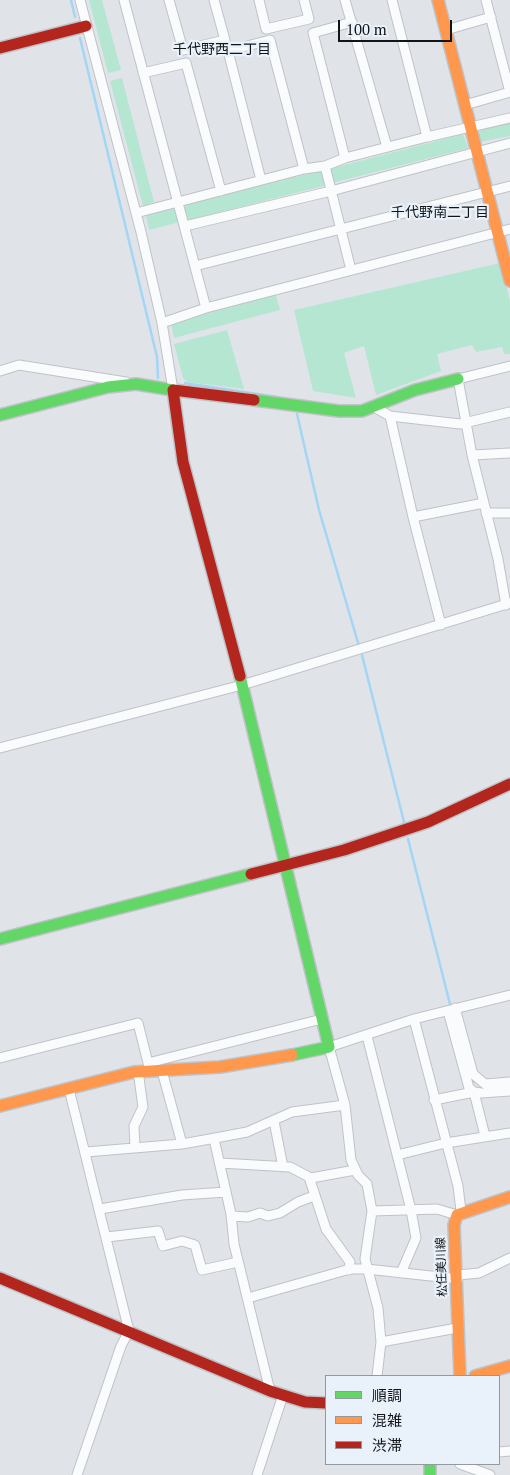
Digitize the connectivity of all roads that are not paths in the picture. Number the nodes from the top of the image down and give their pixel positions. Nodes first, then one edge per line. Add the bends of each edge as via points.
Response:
1 (80, 0) edge
2 (124, 0) edge
3 (170, 0) edge
4 (214, 0) edge
5 (259, 0) edge
6 (304, 0) edge
7 (346, 0) edge
8 (392, 0) edge
9 (438, 0) edge
10 (486, 0) edge
11 (491, 17) junction
12 (352, 22) junction
13 (86, 26) junction
14 (446, 30) junction
15 (0, 48) edge
16 (143, 73) junction
17 (466, 105) junction
18 (510, 118) edge
19 (470, 128) junction
20 (427, 137) junction
21 (510, 143) edge
22 (387, 147) junction
23 (476, 152) junction
24 (345, 158) junction
25 (325, 166) junction
26 (304, 169) junction
27 (261, 180) junction
28 (510, 186) edge
29 (220, 190) junction
30 (331, 191) junction
31 (487, 192) junction
32 (179, 201) junction
33 (136, 213) junction
34 (185, 226) junction
35 (510, 229) edge
36 (341, 230) junction
37 (498, 232) junction
38 (195, 266) junction
39 (351, 270) junction
40 (510, 281) edge
41 (206, 308) junction
42 (162, 323) junction
43 (510, 366) edge
44 (0, 371) edge
45 (458, 379) junction
46 (136, 384) junction
47 (173, 390) junction
48 (374, 407) junction
49 (510, 412) edge
50 (0, 415) edge
51 (390, 416) junction
52 (468, 422) junction
53 (510, 453) edge
54 (472, 456) junction
55 (484, 503) junction
56 (486, 513) junction
57 (510, 513) edge
58 (413, 517) junction
59 (508, 604) edge
60 (441, 625) junction
61 (242, 685) junction
62 (0, 748) edge
63 (510, 784) edge
64 (286, 866) junction
65 (0, 939) edge
66 (510, 995) edge
67 (451, 1010) junction
68 (414, 1019) junction
69 (322, 1020) junction
70 (367, 1036) junction
71 (330, 1047) junction
72 (0, 1058) edge
73 (149, 1067) junction
74 (162, 1070) junction
75 (138, 1071) junction
76 (510, 1082) edge
77 (69, 1088) junction
78 (510, 1090) edge
79 (474, 1092) junction
80 (434, 1100) junction
81 (0, 1106) edge
82 (345, 1106) junction
83 (274, 1121) junction
84 (510, 1133) edge
85 (486, 1136) junction
86 (214, 1138) junction
87 (446, 1143) junction
88 (182, 1144) junction
89 (135, 1146) junction
90 (86, 1152) junction
91 (397, 1156) junction
92 (220, 1163) junction
93 (283, 1167) junction
94 (355, 1170) junction
95 (309, 1177) junction
96 (226, 1192) junction
97 (314, 1196) junction
98 (510, 1197) edge
99 (100, 1209) junction
100 (411, 1210) junction
101 (372, 1211) junction
102 (459, 1213) junction
103 (231, 1216) junction
104 (107, 1237) junction
105 (510, 1258) edge
106 (238, 1262) junction
107 (367, 1269) junction
108 (349, 1270) junction
109 (401, 1274) junction
110 (458, 1277) junction
111 (0, 1278) edge
112 (248, 1298) junction
113 (457, 1328) junction
114 (129, 1331) junction
115 (381, 1342) junction
116 (510, 1366) edge
117 (377, 1375) edge
118 (460, 1375) edge
119 (478, 1375) edge
120 (270, 1391) junction
121 (283, 1395) junction
122 (325, 1402) edge
123 (463, 1465) edge
124 (77, 1475) edge
125 (257, 1475) edge
126 (490, 1475) edge

1 - 13 street
2 - 16 street
3 - 4 street via 183,50 224,40
5 - 6 street via 266,29 309,19
7 - 12 street
8 - 20 street
9 - 14 street
10 - 11 street
11 - 14 street
11 - 17 street via 510,92
12 - 22 street
12 - 24 street via 313,33
13 - 15 street
13 - 33 street
14 - 17 street
16 - 29 street via 186,63
16 - 32 street
17 - 19 street
18 - 19 street
19 - 20 street
19 - 23 street
20 - 22 street
21 - 23 street
22 - 24 street
23 - 30 street
23 - 31 street
24 - 25 street
25 - 26 street
25 - 30 street
26 - 27 street
26 - 27 street via 270,40 228,51
27 - 29 street
28 - 31 street
29 - 32 street
30 - 34 street
30 - 36 street
31 - 36 street
31 - 37 street
32 - 33 street
32 - 34 street
33 - 42 street
34 - 38 street
35 - 37 street
36 - 38 street
36 - 39 street
37 - 39 street
37 - 40 street
38 - 41 street
39 - 41 street
41 - 42 street
42 - 47 street
43 - 45 street
44 - 46 street via 19,365
45 - 48 street via 415,390
45 - 52 street
46 - 47 street
46 - 50 street via 108,387
47 - 48 street via 340,411 362,411
47 - 61 street via 183,462
48 - 51 street
49 - 52 street
51 - 52 street via 460,424
51 - 58 street
52 - 54 street
53 - 54 street
54 - 55 street
55 - 56 street
55 - 58 street
56 - 57 street
56 - 59 street
58 - 60 street
59 - 60 street
60 - 61 street
61 - 62 street
61 - 64 street
63 - 64 street via 428,822
64 - 65 street
64 - 69 street
66 - 67 street
67 - 68 street
67 - 76 street via 473,1074 485,1084
67 - 79 street via 467,1083
68 - 70 street
68 - 80 street
69 - 71 street
69 - 73 street
70 - 71 street
70 - 91 street
71 - 74 street via 264,1062
71 - 82 street
72 - 73 street via 138,1023
73 - 74 street
73 - 75 street
74 - 88 street
75 - 77 street
75 - 89 street via 143,1107 134,1126
77 - 81 street
77 - 90 street
78 - 79 street
79 - 80 street
79 - 85 street
80 - 87 street
82 - 83 street via 292,1112
82 - 94 street
83 - 86 street via 247,1132
83 - 93 street
84 - 85 street
85 - 87 street
86 - 88 street
86 - 92 street
87 - 91 street
87 - 102 street via 458,1186
88 - 89 street
89 - 90 street
90 - 99 street
91 - 100 street
92 - 93 street
92 - 96 street
93 - 95 street via 290,1167
94 - 95 street
94 - 101 street via 368,1184
95 - 97 street
96 - 99 street
96 - 103 street
97 - 103 street via 268,1216 260,1213 248,1217
97 - 108 street via 326,1229 350,1262
98 - 102 street
99 - 104 street
100 - 101 street
100 - 102 street via 437,1209
100 - 109 street via 416,1238
101 - 107 street via 365,1259
102 - 110 street, 松任美川線 via 454,1225
103 - 106 street
104 - 106 street via 158,1231 163,1246 182,1241 195,1245 202,1270
104 - 114 street
105 - 110 street via 479,1273
106 - 112 street
107 - 108 street
107 - 109 street
107 - 115 street via 378,1308
108 - 112 street
109 - 110 street
110 - 113 street, 松任美川線
111 - 114 street
112 - 120 street
113 - 115 street
113 - 118 street, 松任美川線
114 - 120 street
114 - 124 street
115 - 117 street
116 - 119 street
120 - 121 street
121 - 122 street via 305,1402
121 - 125 street
123 - 126 street

